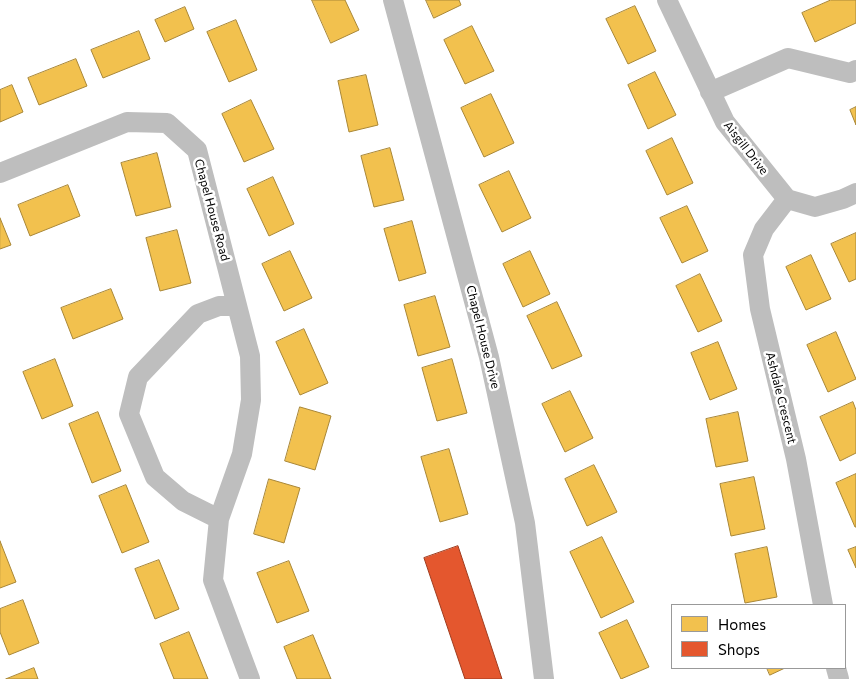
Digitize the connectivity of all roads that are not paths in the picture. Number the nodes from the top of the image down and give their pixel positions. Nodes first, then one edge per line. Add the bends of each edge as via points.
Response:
1 (393, 0) edge
2 (667, 0) edge
3 (856, 70) edge
4 (710, 92) junction
5 (0, 173) edge
6 (856, 193) edge
7 (787, 199) junction
8 (237, 306) junction
9 (219, 519) junction
10 (823, 604) edge
11 (250, 679) edge
12 (544, 679) edge

1 - 12 street, Chapel House Drive via 489,357 525,523
2 - 4 street, Aisgill Drive
3 - 4 street via 850,73 788,58
4 - 7 street, Aisgill Drive via 725,122
5 - 8 street, Chapel House Road via 127,122 167,123 197,150
6 - 7 street via 815,207
7 - 10 street, Ashdale Crescent via 764,229 753,255 760,310 796,459
8 - 9 street, Chapel House Road via 250,356 251,400 242,454
8 - 9 street via 219,306 198,314 138,378 129,414 155,477 183,501
9 - 11 street, Chapel House Road via 212,580

